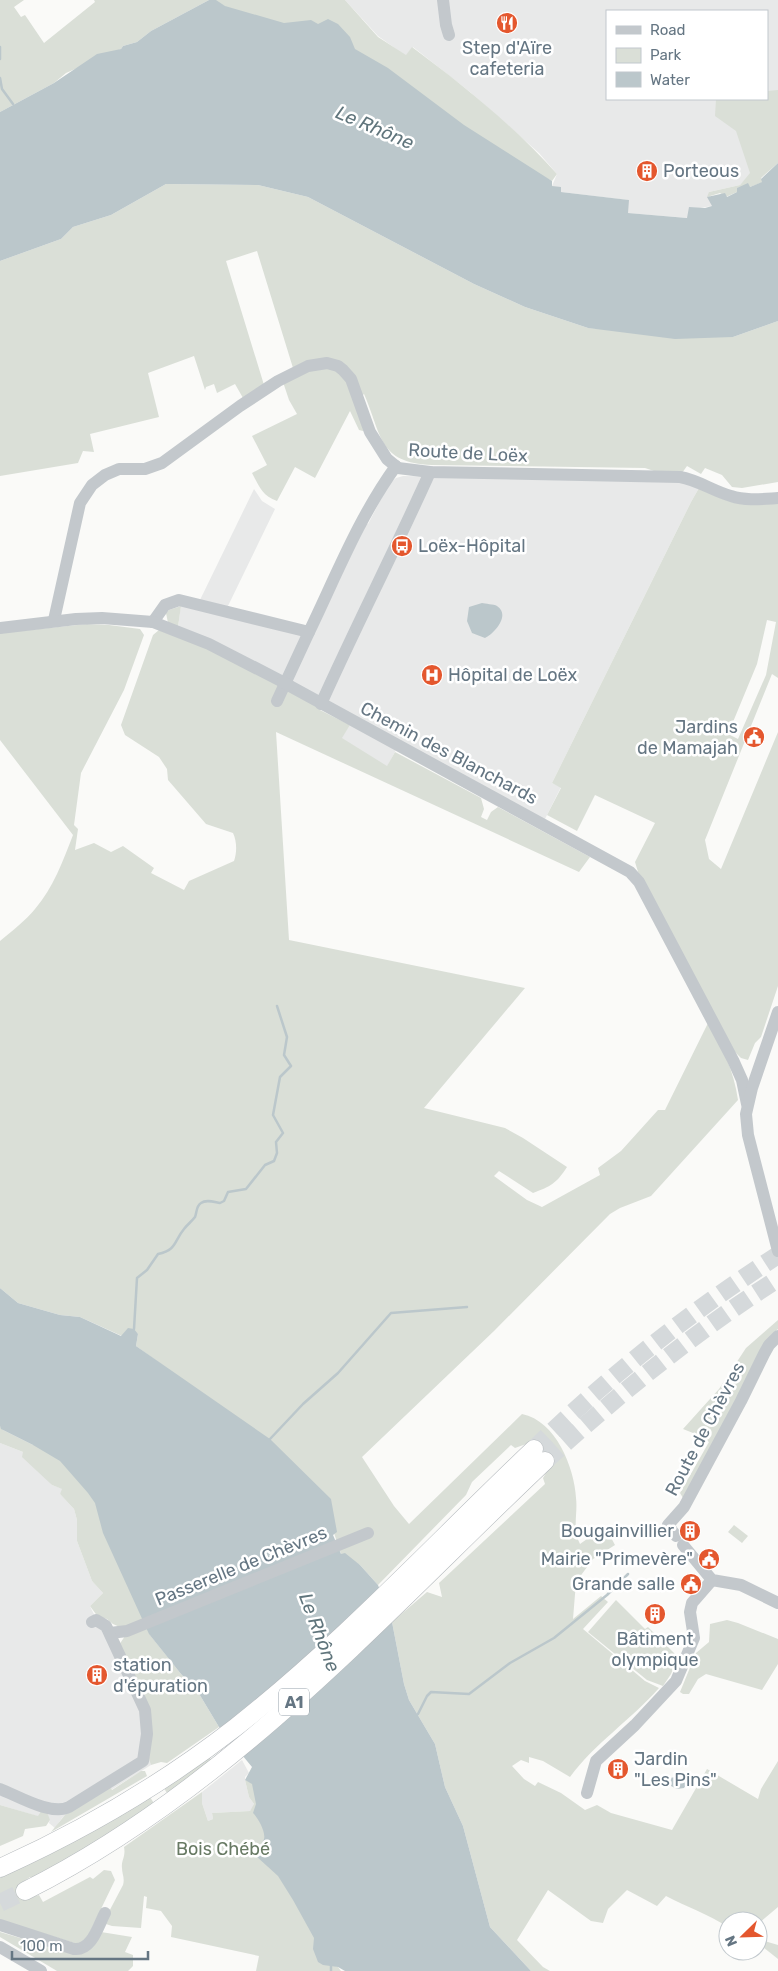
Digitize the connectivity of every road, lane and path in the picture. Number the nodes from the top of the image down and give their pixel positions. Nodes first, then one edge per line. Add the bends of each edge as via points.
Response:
1 (443, 0) edge
2 (449, 36) dead end
3 (396, 466) junction
4 (430, 472) junction
5 (778, 498) edge
6 (54, 620) junction
7 (153, 622) junction
8 (0, 628) edge
9 (309, 632) junction
10 (277, 701) dead end
11 (321, 704) junction
12 (778, 1012) edge
13 (733, 1060) junction
14 (761, 1061) junction
15 (747, 1104) junction
16 (778, 1252) edge
17 (778, 1336) edge
18 (540, 1455) tunnel mouth
19 (368, 1534) dead end
20 (414, 1576) junction
21 (712, 1580) junction
22 (778, 1603) edge
23 (92, 1622) dead end
24 (120, 1632) junction
25 (0, 1788) edge
26 (587, 1793) dead end
27 (0, 1868) edge
28 (25, 1892) tunnel mouth
29 (105, 1912) dead end
30 (0, 1925) edge
31 (0, 1946) edge
32 (41, 1971) edge

1 - 2 street
3 - 4 street, Route de Loëx
3 - 6 street, Route de Loëx via 387,459 370,432 347,373 326,363 300,370 240,406 162,463 145,469 119,470 92,485 80,503
3 - 9 street via 377,492
4 - 5 street, Route de Loëx via 680,477 730,496
4 - 11 street
6 - 7 street, Chemin des Blanchards via 102,618
6 - 8 street, Chemin des Blanchards
7 - 9 street via 165,605 179,600
7 - 11 street, Chemin des Blanchards via 209,644 306,693
9 - 10 street
11 - 13 street, Chemin des Blanchards via 630,872 639,882
12 - 14 street
13 - 14 street via 743,1068 753,1067
13 - 15 street, Chemin des Blanchards via 742,1080
14 - 15 street
15 - 16 street via 748,1134
17 - 21 street, Route de Chèvres via 769,1345 684,1507 668,1525
18 - 20 highway, A1
19 - 24 street, Passerelle de Chèvres
20 - 27 highway, A1 via 217,1742 92,1822
20 - 28 highway, A1 via 332,1667 215,1770 100,1851
21 - 22 street via 741,1585
21 - 26 street via 692,1603 690,1612 694,1638 676,1680 596,1761
23 - 24 street via 96,1620
24 - 25 street via 145,1710 148,1728 143,1761 62,1810 49,1809
29 - 30 street via 88,1945 82,1949
31 - 32 street

